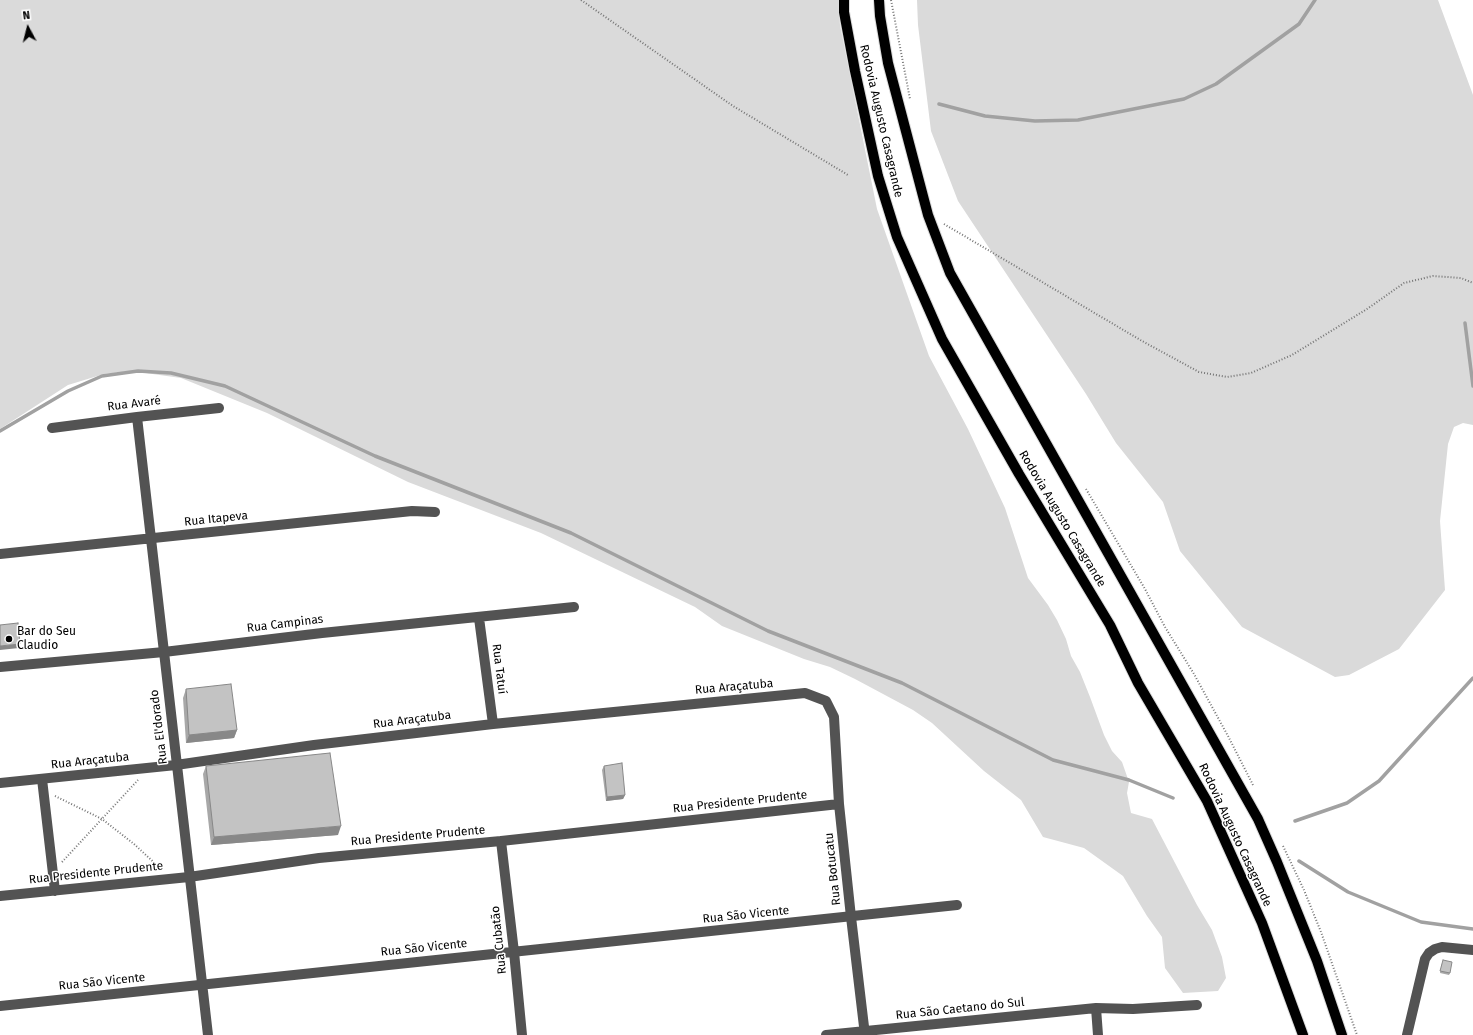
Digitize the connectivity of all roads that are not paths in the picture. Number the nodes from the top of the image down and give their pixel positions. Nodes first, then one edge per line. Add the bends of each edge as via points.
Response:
1 (844, 0) edge
2 (879, 0) edge
3 (219, 408) dead end
4 (137, 417) junction
5 (52, 428) dead end
6 (435, 512) dead end
7 (151, 539) junction
8 (0, 554) edge
9 (574, 607) dead end
10 (479, 618) junction
11 (164, 652) junction
12 (0, 667) edge
13 (826, 701) joint
14 (493, 724) junction
15 (176, 765) junction
16 (42, 779) junction
17 (0, 783) edge
18 (839, 804) junction
19 (501, 841) junction
20 (189, 877) junction
21 (55, 891) junction
22 (0, 896) edge
23 (957, 905) dead end
24 (851, 917) junction
25 (1473, 950) edge
26 (514, 952) junction
27 (203, 985) junction
28 (1197, 1004) dead end
29 (0, 1006) edge
30 (1096, 1008) junction
31 (864, 1033) edge
32 (208, 1035) edge
33 (522, 1035) edge
34 (826, 1035) edge
35 (1098, 1035) edge
36 (1303, 1035) edge
37 (1342, 1035) edge
38 (1407, 1035) edge

1 - 36 main road, Rodovia Augusto Casagrande via 855,71 878,176 897,237 939,332 1019,474 1110,625 1138,683 1207,801 1262,923
2 - 37 main road, Rodovia Augusto Casagrande via 888,63 928,215 950,273 1258,819 1317,961
3 - 4 street, Rua Avaré
4 - 5 street, Rua Avaré
4 - 7 street, Rua El'dorado
6 - 7 street, Rua Itapeva via 412,511
7 - 8 street, Rua Itapeva
7 - 11 street, Rua El'dorado
9 - 10 street, Rua Campinas
10 - 11 street, Rua Campinas
10 - 14 street, Rua Tatuí
11 - 12 street, Rua Campinas
11 - 15 street, Rua El'dorado
13 - 14 street, Rua Araçatuba via 805,693
13 - 18 street, Rua Botucatu via 834,717
14 - 15 street, Rua Araçatuba via 314,745
15 - 16 street, Rua Araçatuba
15 - 20 street, Rua El'dorado
16 - 17 street, Rua Araçatuba
16 - 21 street
18 - 19 street, Rua Presidente Prudente
18 - 24 street, Rua Botucatu
19 - 20 street, Rua Presidente Prudente via 319,858
19 - 26 street, Rua Cubatão
20 - 21 street, Rua Presidente Prudente
20 - 27 street, Rua El'dorado
21 - 22 street, Rua Presidente Prudente
23 - 24 street, Rua São Vicente
24 - 26 street, Rua São Vicente
24 - 31 street, Rua Botucatu
25 - 38 street via 1434,949 1425,959
26 - 27 street, Rua São Vicente
26 - 33 street, Rua Cubatão
27 - 29 street, Rua São Vicente
27 - 32 street, Rua El'dorado
28 - 30 street, Rua São Caetano do Sul
30 - 31 street, Rua São Caetano do Sul
30 - 35 street
31 - 34 street, Rua São Caetano do Sul

